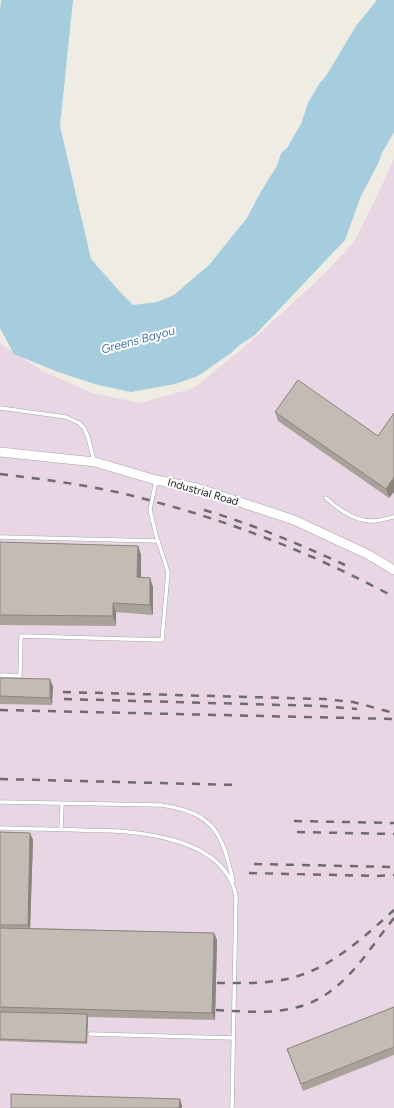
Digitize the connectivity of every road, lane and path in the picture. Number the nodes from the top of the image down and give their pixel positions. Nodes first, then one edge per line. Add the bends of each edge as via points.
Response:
1 (0, 408) edge
2 (0, 452) edge
3 (95, 462) junction
4 (156, 480) junction
5 (326, 498) dead end
6 (394, 517) edge
7 (0, 537) edge
8 (158, 541) junction
9 (394, 570) edge
10 (0, 676) edge
11 (0, 802) edge
12 (62, 804) junction
13 (0, 828) edge
14 (62, 830) junction
15 (234, 886) junction
16 (90, 1034) dead end
17 (233, 1038) junction
18 (232, 1108) edge

1 - 3 lane via 66,417 79,423 88,437
2 - 3 street, Industrial Road
3 - 4 street, Industrial Road
4 - 8 lane via 150,509
4 - 9 street, Industrial Road via 197,488 294,520
5 - 6 lane via 334,506 361,520 374,521
7 - 8 lane
8 - 10 lane via 168,572 162,640 22,636 20,676
11 - 12 lane
12 - 14 lane
12 - 15 lane via 161,805 195,814 217,832
13 - 14 lane
14 - 15 lane via 127,831 182,843 203,852 217,863
15 - 17 lane via 236,896
16 - 17 lane
17 - 18 lane

